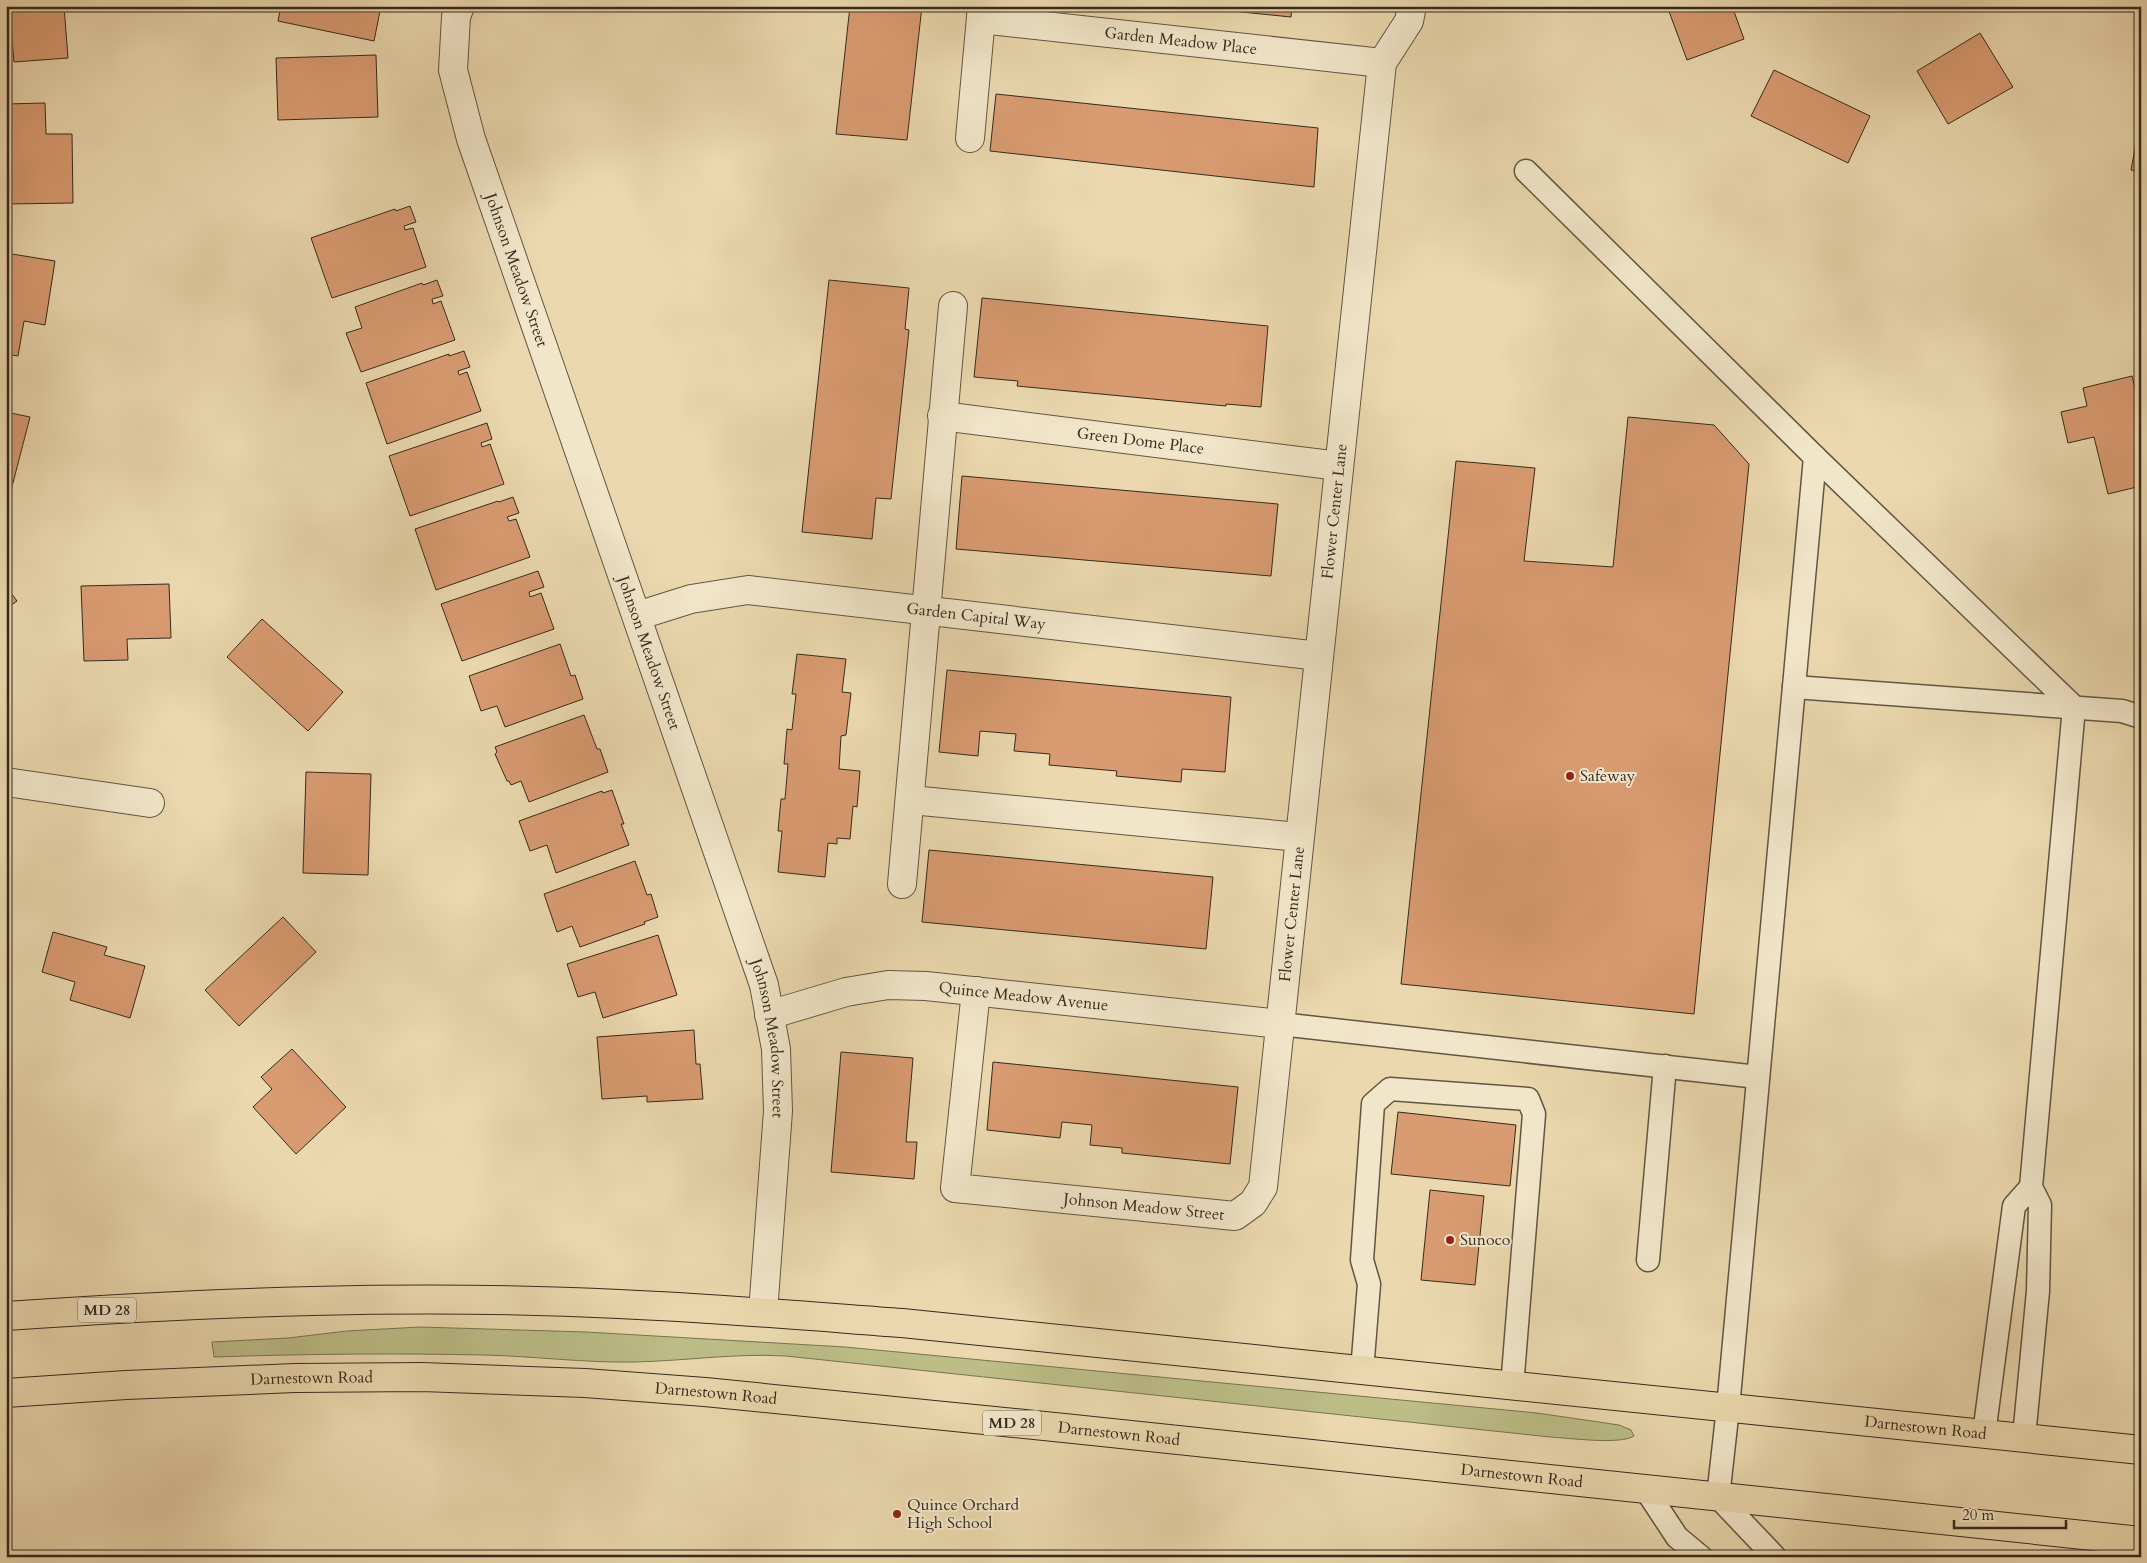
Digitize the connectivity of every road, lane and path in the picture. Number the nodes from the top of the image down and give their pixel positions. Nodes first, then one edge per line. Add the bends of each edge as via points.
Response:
1 (460, 6) edge
2 (1412, 6) edge
3 (981, 13) edge
4 (1382, 63) junction
5 (970, 138) dead end
6 (1526, 171) dead end
7 (953, 306) dead end
8 (942, 416) junction
9 (1815, 458) junction
10 (1339, 466) junction
11 (926, 610) junction
12 (636, 616) junction
13 (1319, 656) junction
14 (1794, 687) junction
15 (2074, 707) junction
16 (2141, 717) edge
17 (6, 782) edge
18 (911, 800) junction
19 (150, 803) dead end
20 (1300, 837) junction
21 (902, 884) dead end
22 (976, 991) junction
23 (769, 1015) junction
24 (1280, 1024) junction
25 (1665, 1066) junction
26 (1758, 1077) junction
27 (2031, 1187) junction
28 (1648, 1260) dead end
29 (763, 1312) junction
30 (6, 1316) edge
31 (1362, 1371) junction
32 (1512, 1387) junction
33 (6, 1393) edge
34 (1728, 1408) junction
35 (1984, 1434) junction
36 (2024, 1437) junction
37 (2141, 1450) edge
38 (1646, 1490) junction
39 (1718, 1497) junction
40 (2141, 1541) edge
41 (1701, 1557) edge
42 (1775, 1557) edge

1 - 12 street, Johnson Meadow Street via 456,17 453,70 471,139
2 - 4 street, Flower Center Lane via 1409,21
3 - 4 street, Garden Meadow Place
3 - 5 street, Garden Meadow Place
4 - 10 street, Flower Center Lane
6 - 9 lane
7 - 8 street
8 - 10 street, Green Dome Place
8 - 11 street
9 - 14 lane
9 - 15 lane
10 - 13 street, Flower Center Lane
11 - 12 street, Garden Capital Way via 748,590 691,599
11 - 13 street, Garden Capital Way
11 - 18 street
12 - 23 street, Johnson Meadow Street via 764,986
13 - 20 street, Flower Center Lane
14 - 15 lane
14 - 26 lane
15 - 16 lane via 2122,710
15 - 27 lane
17 - 19 street
18 - 20 street
18 - 21 street
20 - 24 street, Flower Center Lane
22 - 23 street, Quince Meadow Avenue via 888,986 846,992
22 - 24 street, Quince Meadow Avenue
22 - 24 street, Johnson Meadow Street via 955,1188 1235,1216 1253,1204 1263,1187
23 - 29 street, Johnson Meadow Street via 776,1049 778,1111
24 - 25 lane
25 - 26 lane
25 - 28 lane
26 - 34 lane
27 - 35 lane via 2014,1206
27 - 36 lane via 2040,1205 2040,1234
29 - 30 main road, Darnestown Road / MD 28 via 618,1304 330,1300
29 - 31 main road, Darnestown Road / MD 28
31 - 32 main road, Darnestown Road / MD 28
31 - 32 lane via 1369,1284 1362,1260 1374,1104 1390,1088 1528,1098 1534,1114
32 - 34 main road, Darnestown Road / MD 28
33 - 38 main road, Darnestown Road / MD 28 via 295,1378 422,1377 586,1384 715,1393
34 - 35 main road, Darnestown Road / MD 28
34 - 39 lane
35 - 36 main road, Darnestown Road / MD 28
36 - 37 main road, Darnestown Road / MD 28
38 - 39 main road, Darnestown Road / MD 28
38 - 41 lane via 1677,1537
39 - 40 main road, Darnestown Road / MD 28
39 - 42 lane

